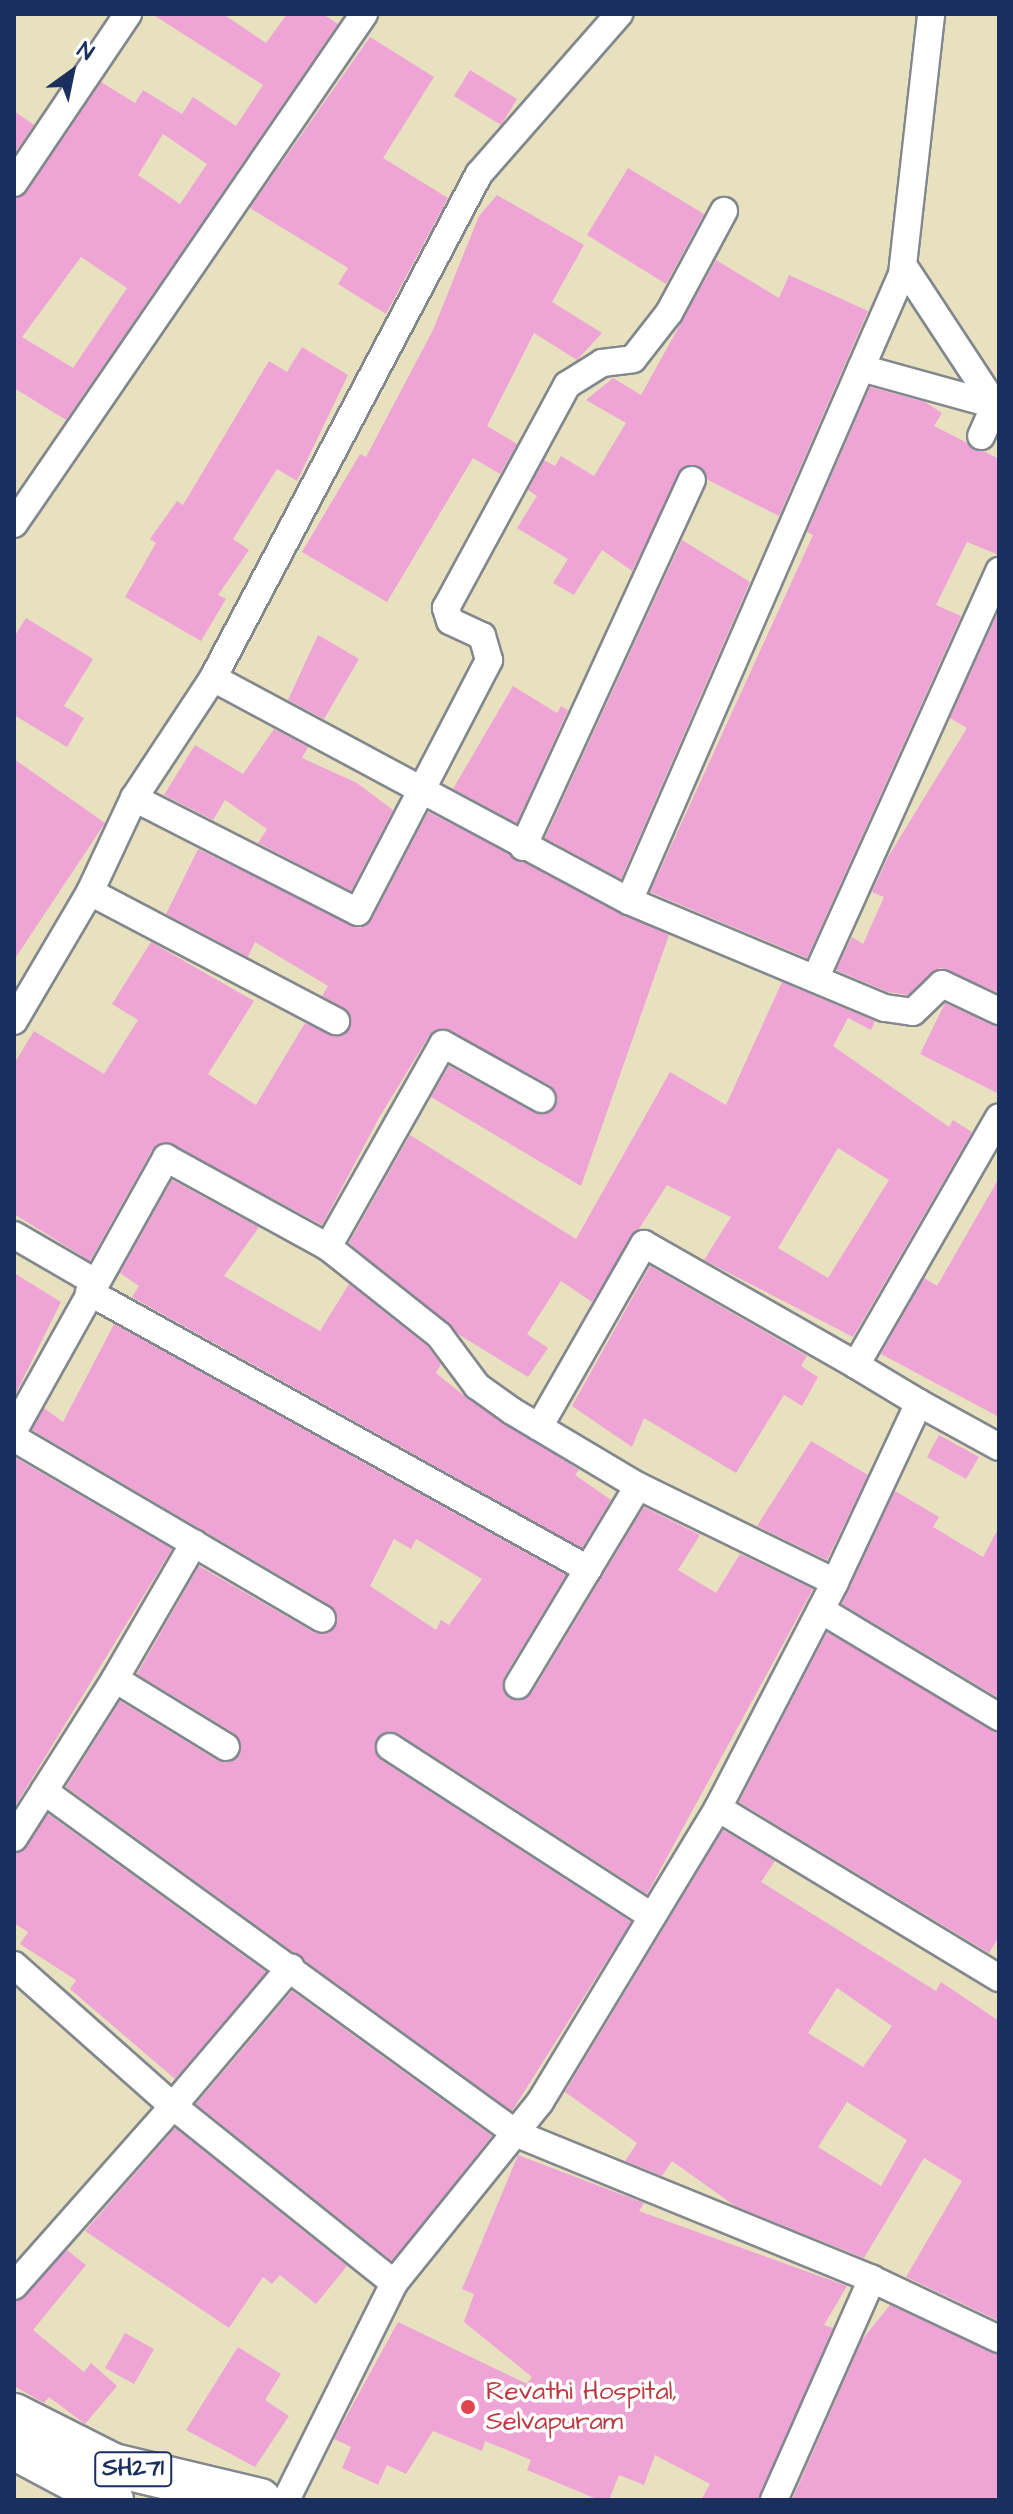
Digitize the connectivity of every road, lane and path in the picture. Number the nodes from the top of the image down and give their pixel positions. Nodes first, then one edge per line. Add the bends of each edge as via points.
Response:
1 (128, 14) edge
2 (364, 14) edge
3 (619, 14) edge
4 (931, 14) edge
5 (14, 183) edge
6 (724, 211) dead end
7 (903, 265) junction
8 (861, 368) junction
9 (995, 405) junction
10 (981, 436) dead end
11 (692, 480) dead end
12 (14, 524) edge
13 (999, 571) edge
14 (213, 678) junction
15 (424, 796) junction
16 (134, 798) junction
17 (523, 847) junction
18 (90, 892) junction
19 (629, 901) junction
20 (815, 979) junction
21 (999, 1011) edge
22 (14, 1021) edge
23 (336, 1021) dead end
24 (542, 1099) dead end
25 (999, 1117) edge
26 (14, 1235) edge
27 (328, 1247) junction
28 (92, 1287) junction
29 (856, 1365) junction
30 (919, 1403) junction
31 (539, 1427) junction
32 (14, 1430) edge
33 (14, 1438) edge
34 (999, 1447) edge
35 (638, 1486) junction
36 (194, 1543) junction
37 (588, 1569) junction
38 (835, 1582) junction
39 (821, 1610) junction
40 (322, 1619) dead end
41 (115, 1679) junction
42 (518, 1685) dead end
43 (999, 1717) edge
44 (226, 1747) dead end
45 (390, 1747) dead end
46 (44, 1791) junction
47 (718, 1808) junction
48 (14, 1838) edge
49 (650, 1915) junction
50 (14, 1965) edge
51 (291, 1967) junction
52 (999, 1978) edge
53 (173, 2106) junction
54 (517, 2134) junction
55 (872, 2279) junction
56 (394, 2283) junction
57 (14, 2286) edge
58 (999, 2339) edge
59 (14, 2415) edge
60 (14, 2448) edge
61 (112, 2500) edge
62 (260, 2500) edge
63 (286, 2500) edge
64 (774, 2500) edge

1 - 5 street
2 - 12 street
3 - 14 street via 479,174
4 - 7 street
6 - 15 street via 669,313 633,359 602,363 567,385 446,608 450,621 482,636 489,660
7 - 8 street
7 - 9 street
8 - 9 street
8 - 19 street
9 - 10 street
11 - 17 street
13 - 20 street
14 - 15 street
14 - 16 street
15 - 16 street via 358,912
15 - 17 street
16 - 18 street
17 - 19 street
18 - 22 street
18 - 23 street
19 - 20 street
20 - 21 street via 913,1012 942,984
24 - 27 street via 443,1044
25 - 29 street
26 - 28 street
27 - 28 street via 166,1158
27 - 31 street via 439,1335 477,1386
28 - 32 street
28 - 37 street
29 - 30 street
29 - 31 street via 644,1244
30 - 34 street
30 - 38 street
31 - 35 street
33 - 36 street
35 - 37 street
35 - 38 street
36 - 40 street
36 - 41 street
37 - 42 street
38 - 39 street
39 - 43 street
39 - 47 street
41 - 44 street
41 - 46 street
45 - 49 street
46 - 48 street
46 - 51 street
47 - 49 street
47 - 52 street
49 - 54 street
50 - 53 street
51 - 53 street
51 - 54 street
53 - 56 street
53 - 57 street
54 - 55 street
54 - 56 street
55 - 58 street
55 - 64 street
56 - 63 street
59 - 62 main road, SH271 via 113,2465
60 - 61 main road

